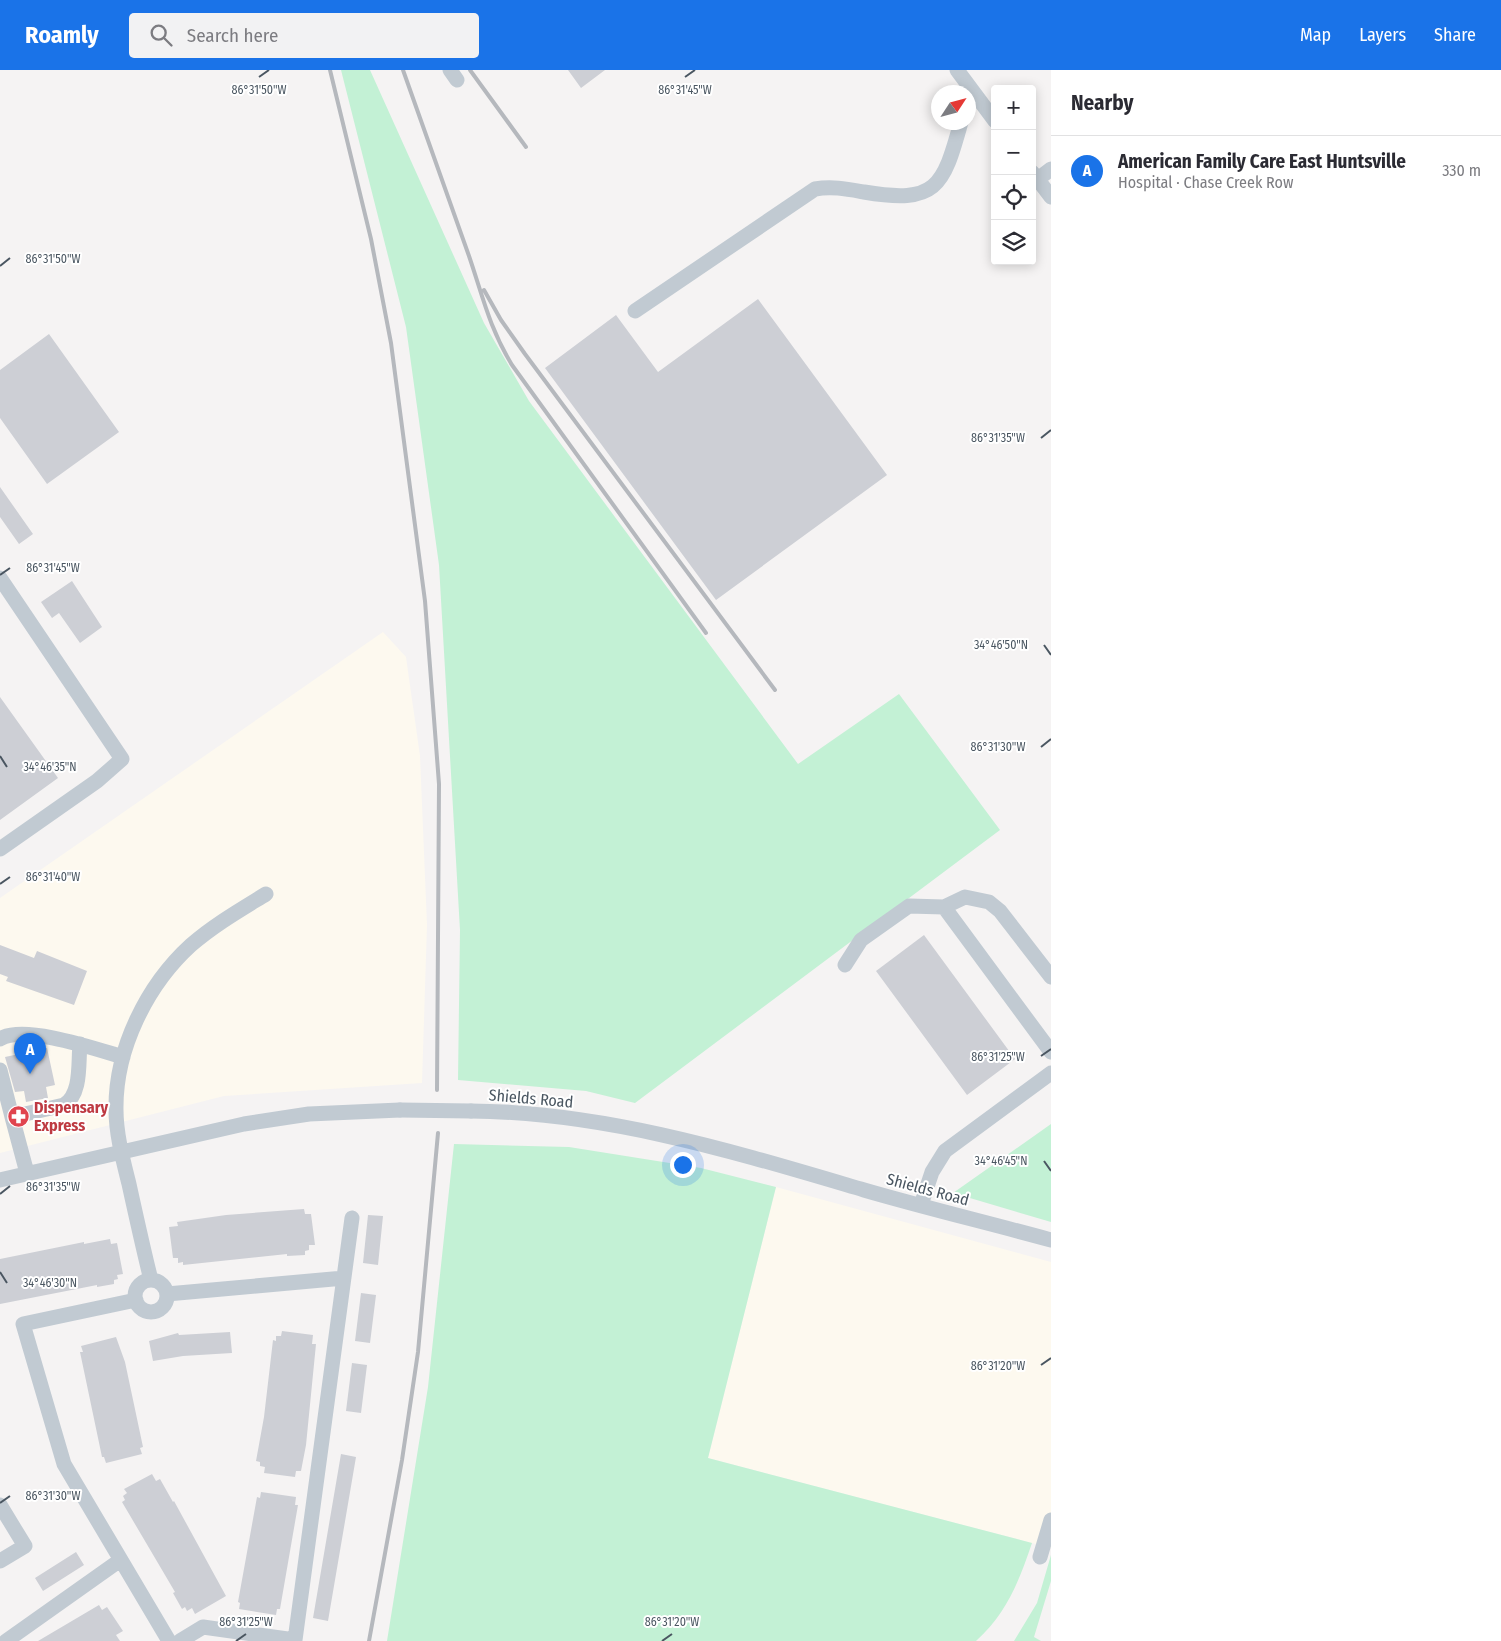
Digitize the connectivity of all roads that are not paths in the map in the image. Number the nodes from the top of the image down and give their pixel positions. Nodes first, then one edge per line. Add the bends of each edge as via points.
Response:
1 (957, 70) edge
2 (966, 85) edge
3 (976, 99) edge
4 (991, 116) edge
5 (959, 130) edge
6 (1051, 169) edge
7 (1036, 176) edge
8 (1036, 177) edge
9 (1051, 197) edge
10 (635, 312) dead end
11 (0, 578) edge
12 (0, 849) edge
13 (266, 894) dead end
14 (944, 907) junction
15 (845, 965) dead end
16 (1051, 977) edge
17 (0, 1039) edge
18 (80, 1044) junction
19 (1051, 1052) edge
20 (123, 1057) junction
21 (0, 1070) edge
22 (1051, 1073) edge
23 (12, 1117) junction
24 (122, 1153) junction
25 (28, 1173) junction
26 (0, 1180) edge
27 (921, 1205) junction
28 (352, 1218) dead end
29 (1051, 1240) edge
30 (344, 1278) junction
31 (151, 1280) junction
32 (167, 1294) junction
33 (136, 1300) junction
34 (0, 1505) edge
35 (1051, 1520) edge
36 (1040, 1557) dead end
37 (0, 1561) edge
38 (120, 1561) junction
39 (6, 1641) edge
40 (169, 1641) edge
41 (180, 1641) edge

1 - 2 street
3 - 4 street
5 - 10 street via 947,168 928,191 913,196 886,196 831,186 815,189
6 - 7 street
8 - 9 street
11 - 12 street via 122,759
13 - 20 street via 215,925 168,970 147,998
14 - 15 street via 909,906 861,940
14 - 16 street via 965,897 989,902 1013,925
14 - 19 street
17 - 18 street via 20,1033
18 - 20 street
18 - 23 street via 75,1094 70,1102
20 - 24 street via 116,1110
21 - 23 street
22 - 27 street via 944,1151 932,1172
23 - 25 street
24 - 25 street, Shields Road
24 - 27 street, Shields Road, bridge via 244,1124 310,1114 400,1110 550,1114 743,1153
24 - 31 street
25 - 26 street, Shields Road
27 - 29 street, Shields Road
28 - 30 street
30 - 32 street
30 - 41 street via 295,1640 202,1627
31 - 32 street via 163,1285
31 - 33 street via 140,1285
32 - 33 street via 161,1308 152,1311 142,1308
33 - 38 street via 23,1324 64,1464
34 - 37 street via 24,1546
35 - 36 street
38 - 39 street
38 - 40 street

